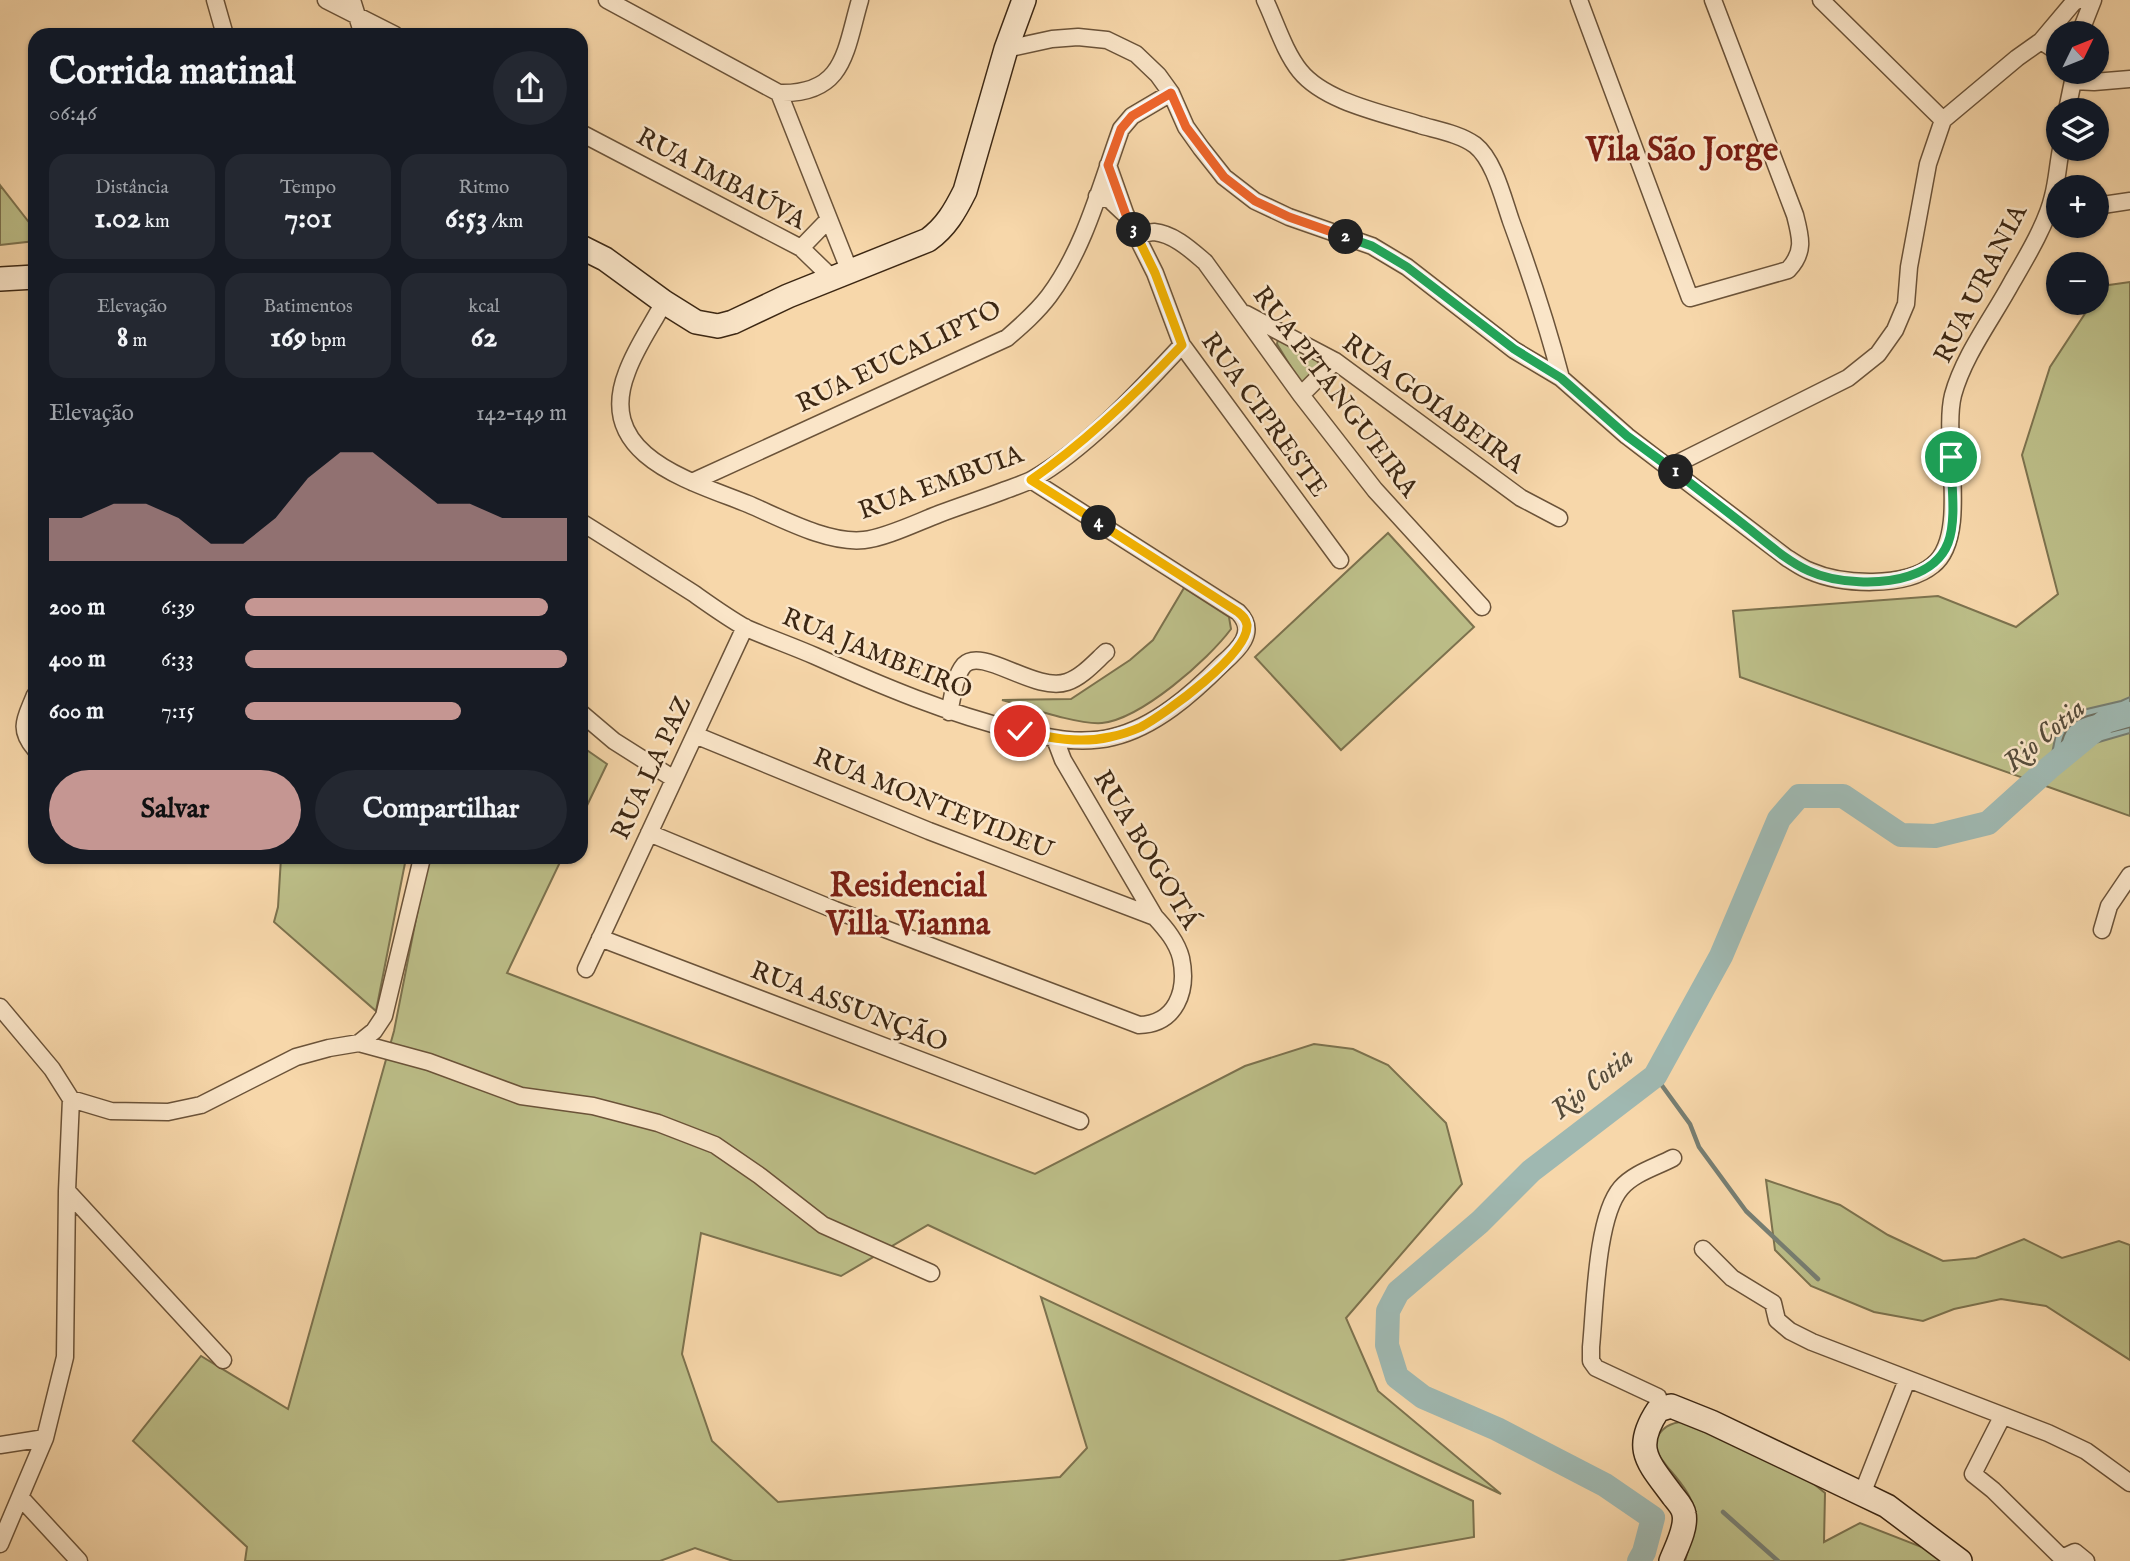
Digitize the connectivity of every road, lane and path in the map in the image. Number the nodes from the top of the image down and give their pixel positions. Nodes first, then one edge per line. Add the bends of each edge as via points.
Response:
1 (215, 0) edge
2 (326, 0) edge
3 (607, 0) edge
4 (860, 0) edge
5 (1024, 0) edge
6 (1265, 0) edge
7 (1579, 0) edge
8 (1713, 0) edge
9 (1821, 0) edge
10 (2080, 3) edge
11 (354, 7) edge
12 (2080, 21) edge
13 (224, 28) edge
14 (361, 28) edge
15 (385, 28) edge
16 (2041, 41) junction
17 (2046, 44) edge
18 (1006, 49) junction
19 (2130, 79) edge
20 (2109, 81) edge
21 (779, 93) junction
22 (1171, 93) junction
23 (1943, 120) junction
24 (588, 137) edge
25 (1108, 165) junction
26 (1097, 196) junction
27 (2130, 201) edge
28 (2109, 204) edge
29 (1126, 215) junction
30 (2046, 217) edge
31 (829, 219) junction
32 (1137, 236) junction
33 (801, 248) junction
34 (588, 250) edge
35 (841, 275) junction
36 (28, 277) edge
37 (0, 279) edge
38 (664, 302) junction
39 (1241, 310) junction
40 (1182, 345) junction
41 (1335, 361) junction
42 (1561, 378) junction
43 (1301, 395) junction
44 (1670, 467) junction
45 (1031, 480) junction
46 (692, 482) junction
47 (1559, 518) dead end
48 (588, 526) edge
49 (1340, 560) dead end
50 (1482, 607) dead end
51 (745, 627) junction
52 (1106, 652) dead end
53 (28, 712) edge
54 (949, 712) junction
55 (588, 719) edge
56 (695, 735) junction
57 (1055, 739) junction
58 (28, 741) edge
59 (674, 779) junction
60 (649, 833) junction
61 (421, 864) edge
62 (2130, 875) edge
63 (1155, 917) junction
64 (2102, 930) dead end
65 (600, 938) junction
66 (586, 968) dead end
67 (0, 1007) edge
68 (359, 1043) junction
69 (71, 1100) junction
70 (1080, 1121) dead end
71 (1673, 1158) dead end
72 (67, 1191) junction
73 (1703, 1250) dead end
74 (931, 1273) dead end
75 (223, 1360) dead end
76 (1907, 1380) junction
77 (1658, 1397) dead end
78 (2003, 1417) junction
79 (45, 1438) junction
80 (0, 1445) edge
81 (2130, 1483) edge
82 (1862, 1494) junction
83 (21, 1498) junction
84 (0, 1544) edge
85 (79, 1561) edge
86 (1671, 1561) edge
87 (1960, 1561) edge
88 (2085, 1561) edge

1 - 13 street
2 - 11 street
3 - 21 street
4 - 21 street via 840,67 830,79 807,92
5 - 18 main road
6 - 42 street via 1286,48 1301,72 1321,90 1455,136 1475,145 1484,156 1524,256
7 - 8 street via 1690,298 1788,270 1800,247 1795,215
9 - 23 street
10 - 12 street
10 - 16 street
11 - 14 street
11 - 15 street
16 - 17 street
16 - 23 street
18 - 22 street via 1052,39 1107,40 1136,54
18 - 35 main road via 965,191 941,231
19 - 20 street
21 - 31 street
22 - 25 street, RUA EUCALIPTO via 1132,116 1121,129
22 - 42 street via 1201,148 1224,177 1255,201 1372,246
23 - 44 street via 1928,164 1906,304 1878,354 1848,378
24 - 33 street, RUA IMBAÚVA
25 - 26 street, RUA EUCALIPTO
25 - 29 street, RUA CIPRESTE
26 - 29 street, RUA CIPRESTE via 1110,200
26 - 46 street, RUA EUCALIPTO via 1073,256 1050,295 1007,338
27 - 28 street
29 - 32 street, RUA CIPRESTE
30 - 44 street, RUA URANIA via 1965,363 1953,397 1952,518 1948,543 1935,564 1896,580 1872,582 1811,572
31 - 33 street
31 - 35 street
32 - 39 street, RUA PITANGUEIRA via 1154,232 1189,248
32 - 40 street, RUA CIPRESTE
33 - 35 street, RUA IMBAÚVA
34 - 38 main road
35 - 38 main road via 718,326 696,322
36 - 37 main road
38 - 46 street, RUA EMBUIA via 626,375 621,410 626,432 639,450 662,468
39 - 41 street, RUA GOIABEIRA
39 - 43 street, RUA PITANGUEIRA
40 - 45 street, RUA EMBUIA via 1131,400 1067,456
40 - 49 street, RUA CIPRESTE
41 - 43 street
41 - 47 street, RUA GOIABEIRA via 1521,498
42 - 44 street
43 - 50 street, RUA PITANGUEIRA via 1384,500
45 - 46 street, RUA EMBUIA via 864,540 816,532
45 - 57 street, RUA JAMBEIRO via 1238,612 1247,628 1242,642 1212,674 1139,728 1113,737
48 - 51 street, RUA JAMBEIRO
51 - 54 street, RUA JAMBEIRO
51 - 56 street, RUA LA PAZ
52 - 54 street via 1069,681 1053,685 976,659 966,663 958,675
53 - 58 street via 24,731
54 - 57 street, RUA JAMBEIRO
55 - 59 street
56 - 59 street, RUA LA PAZ
56 - 63 street, RUA MONTEVIDEU
57 - 63 street, RUA BOGOTÁ
59 - 60 street, RUA LA PAZ
60 - 63 street, RUA BOGOTÁ via 835,910 1139,1025 1153,1025 1165,1018 1176,1006 1182,988 1181,956 1170,933
60 - 65 street, RUA LA PAZ
61 - 68 street via 384,1016
62 - 64 street via 2109,906
65 - 66 street, RUA LA PAZ
65 - 70 street, RUA ASSUNÇÃO
67 - 69 street via 52,1069
68 - 69 street via 296,1057 201,1105 168,1112 111,1111
68 - 74 street via 429,1062 521,1096 658,1123 715,1145 823,1225
69 - 72 street
71 - 77 street via 1633,1178 1612,1202 1602,1235 1591,1347 1596,1368
72 - 75 street
72 - 79 street via 65,1357
73 - 76 street via 1732,1278 1773,1303 1777,1320 1790,1331
76 - 78 street
76 - 82 street
78 - 81 street via 2086,1451
78 - 88 street via 1973,1474 2062,1558 2075,1552
79 - 80 street
79 - 83 street
82 - 86 main road via 1712,1422 1671,1406 1658,1410 1644,1436 1645,1453 1685,1516
82 - 87 main road via 1887,1506
83 - 84 street
83 - 85 street

